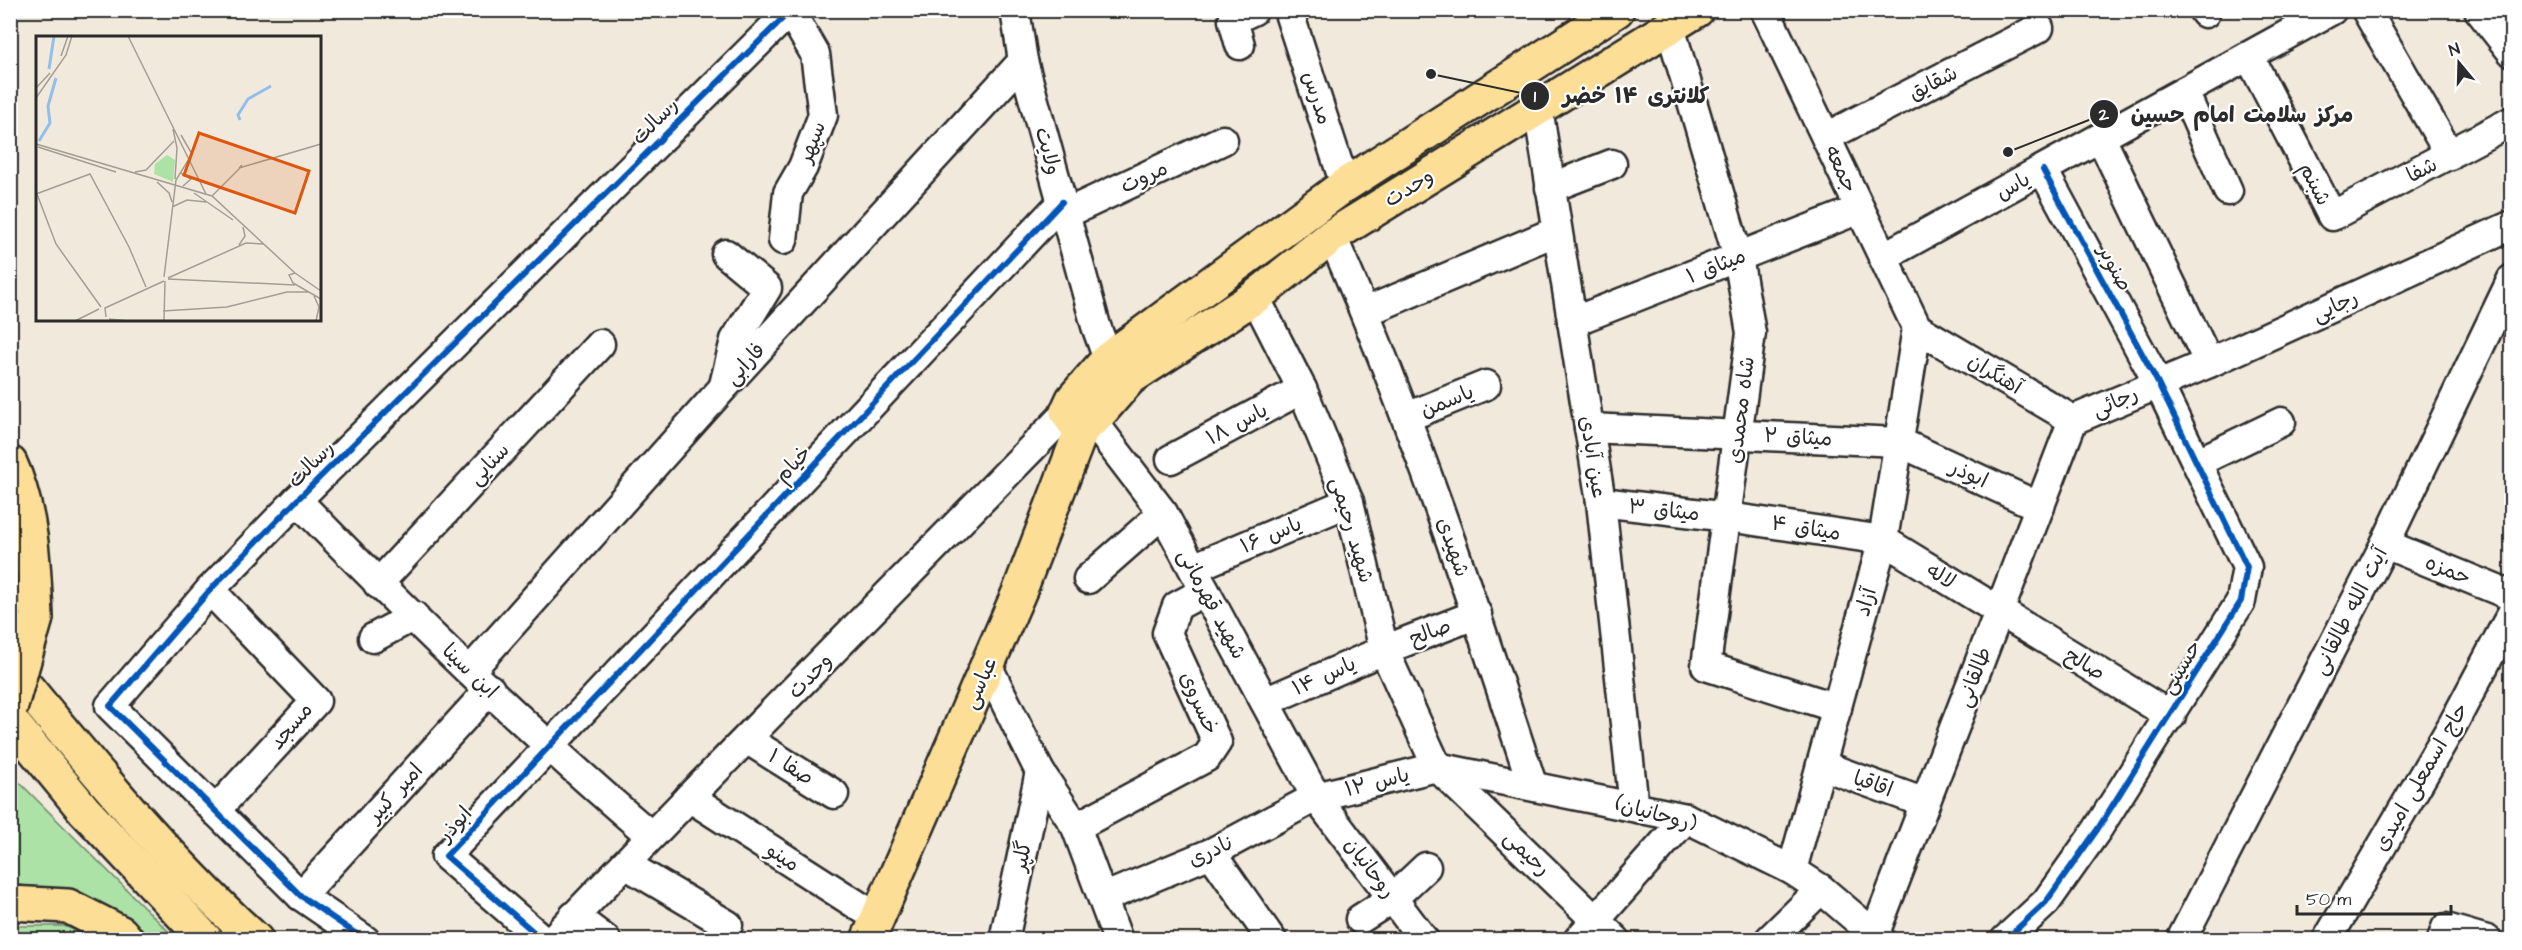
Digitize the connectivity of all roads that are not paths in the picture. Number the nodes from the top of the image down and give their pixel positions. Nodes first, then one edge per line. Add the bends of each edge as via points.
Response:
1 (1015, 10) edge
2 (1254, 10) edge
3 (1288, 10) edge
4 (1765, 10) edge
5 (2332, 10) edge
6 (2366, 10) edge
7 (2479, 10) edge
8 (790, 11) edge
9 (1615, 11) edge
10 (1683, 19) edge
11 (2039, 28) dead end
12 (1240, 45) dead end
13 (2511, 52) edge
14 (2249, 56) junction
15 (1023, 61) junction
16 (2184, 92) junction
17 (1538, 108) junction
18 (2511, 121) edge
19 (1826, 137) junction
20 (2101, 138) junction
21 (1223, 140) dead end
22 (2451, 155) junction
23 (1612, 164) dead end
24 (2043, 170) junction
25 (1345, 185) junction
26 (1550, 188) junction
27 (2228, 191) dead end
28 (1063, 208) junction
29 (1860, 208) junction
30 (2332, 216) joint
31 (2511, 225) edge
32 (1557, 231) junction
33 (1332, 236) junction
34 (783, 240) dead end
35 (726, 254) dead end
36 (1738, 257) junction
37 (1883, 257) junction
38 (2511, 279) edge
39 (1255, 297) junction
40 (1365, 312) junction
41 (1572, 322) junction
42 (1917, 328) junction
43 (600, 344) dead end
44 (1119, 363) junction
45 (2209, 363) junction
46 (2158, 383) junction
47 (1486, 385) dead end
48 (723, 388) junction
49 (1302, 388) junction
50 (1407, 417) junction
51 (1081, 418) junction
52 (2073, 420) junction
53 (2281, 422) dead end
54 (1589, 428) junction
55 (1738, 434) junction
56 (1899, 442) junction
57 (1171, 459) dead end
58 (2198, 462) junction
59 (10, 463) edge
60 (297, 500) junction
61 (1349, 502) junction
62 (1601, 502) junction
63 (2040, 507) junction
64 (1162, 513) junction
65 (1728, 517) junction
66 (1884, 540) junction
67 (2385, 544) junction
68 (1089, 579) dead end
69 (1199, 580) junction
70 (378, 584) junction
71 (210, 590) junction
72 (2511, 596) edge
73 (1999, 612) junction
74 (2511, 613) edge
75 (1477, 614) junction
76 (414, 616) junction
77 (373, 638) dead end
78 (1384, 650) junction
79 (987, 666) junction
80 (10, 667) edge
81 (480, 680) junction
82 (1265, 702) junction
83 (1837, 708) junction
84 (10, 709) edge
85 (2171, 716) junction
86 (10, 720) edge
87 (748, 740) junction
88 (549, 749) junction
89 (1821, 765) junction
90 (1437, 767) junction
91 (1040, 772) junction
92 (1532, 784) junction
93 (834, 794) dead end
94 (689, 797) junction
95 (1316, 797) junction
96 (1925, 803) junction
97 (1634, 807) junction
98 (215, 812) junction
99 (1686, 818) junction
100 (1076, 827) junction
101 (650, 835) junction
102 (1211, 853) junction
103 (625, 864) junction
104 (1426, 867) dead end
105 (1792, 870) junction
106 (1821, 889) junction
107 (301, 896) junction
108 (1103, 898) junction
109 (1393, 898) junction
110 (10, 903) edge
111 (574, 916) junction
112 (1360, 919) dead end
113 (728, 925) dead end
114 (872, 928) edge
115 (1587, 929) edge
116 (1878, 936) edge
117 (127, 939) edge
118 (206, 939) edge
119 (256, 939) edge
120 (365, 939) edge
121 (543, 939) edge
122 (552, 939) edge
123 (606, 939) edge
124 (1004, 939) edge
125 (1118, 939) edge
126 (1272, 939) edge
127 (1424, 939) edge
128 (1616, 939) edge
129 (1769, 939) edge
130 (2005, 939) edge
131 (2181, 939) edge
132 (2327, 939) edge
133 (2442, 939) edge
134 (2487, 939) edge

1 - 15 street, ولایت
2 - 12 street via 1233,20
3 - 25 street, مدرس
4 - 19 street, جمعه
5 - 14 street, یاس
6 - 22 street
7 - 13 street
8 - 34 street, سپهر via 815,54 824,115 788,193
8 - 60 street, رسالت
9 - 25 main road, وحدت
10 - 17 main road, وحدت
10 - 36 street, شاه محمدی
11 - 19 street, شقایق
14 - 16 street, یاس
14 - 30 street, شبنم
15 - 28 street, ولایت
15 - 48 street, فارابی
16 - 20 street, یاس
16 - 27 street
17 - 26 street, عین آبادی
17 - 33 main road, وحدت
18 - 22 street, شفا
19 - 29 street, جمعه
20 - 24 street, یاس
20 - 45 street
21 - 28 street, مروت
22 - 30 street, شفا
23 - 26 street
24 - 37 street, یاس
24 - 46 street, صنوبر
25 - 44 main road, وحدت
26 - 32 street, عین آبادی
28 - 44 street, ولایت via 1096,326
28 - 88 street, خیام
29 - 36 street, میثاق ۱
29 - 37 street, جمعه
31 - 45 street, رجایی
32 - 40 street
32 - 41 street, عین آبادی
33 - 39 main road, وحدت
33 - 40 street, شهیدی
35 - 48 street via 767,288 735,340
36 - 41 street, میثاق ۱
36 - 55 street, شاه محمدی via 1751,333
37 - 42 street, جمعه
38 - 67 street, آیت الله طالقانی
39 - 44 main road, وحدت
39 - 49 street, شهید رحیمی
40 - 50 street, شهیدی
41 - 54 street, عین آبادی
42 - 52 street, آهنگران
42 - 56 street, آزاد
43 - 70 street, سنایی
44 - 51 main road via 1120,393
45 - 46 street, رجایی
46 - 52 street, رجائی
46 - 58 street, حسینی
47 - 50 street, یاسمن
48 - 81 street, فارابی
49 - 57 street, یاس ۱۸
49 - 61 street, شهید رحیمی
50 - 75 street, شهیدی
51 - 64 street, شهید قهرمانی
51 - 79 main road, عباسی via 1020,590
51 - 87 street, وحدت
52 - 63 street, طالقانی
53 - 58 street
54 - 55 street, میثاق ۲
54 - 62 street, عین آبادی
55 - 56 street, میثاق ۲
55 - 65 street, شاه محمدی
56 - 63 street, ابوذر
56 - 66 street, آزاد
58 - 85 street, حسینی via 2247,567 2241,601
59 - 84 main road, bridge via 19,483 34,556 36,618
60 - 70 street, ابن سینا
60 - 71 street, رسالت
61 - 69 street, یاس ۱۶
61 - 78 street, شهید رحیمی
62 - 65 street, میثاق ۳
62 - 97 street, عین آبادی
63 - 73 street, طالقانی
64 - 68 street
64 - 69 street, شهید قهرمانی
65 - 66 street, میثاق ۴
65 - 83 street, شاه محمدی via 1706,666
66 - 73 street, لاله
66 - 83 street, آزاد
67 - 72 street, حمزه
67 - 131 street, آیت الله طالقانی
69 - 82 street, شهید قهرمانی
69 - 100 street, خسروی via 1177,606 1167,633 1217,742 1207,758
70 - 76 street, ابن سینا
71 - 98 street, رسالت via 110,706
71 - 98 street, مسجد via 316,701
73 - 85 street, صالح
73 - 96 street, طالقانی
74 - 132 street, حاج اسمعلی امیدی via 2453,724
75 - 78 street, صالح
75 - 92 street, شهیدی
76 - 77 street
76 - 81 street, ابن سینا
78 - 82 street, یاس ۱۴
78 - 90 street, شهید رحیمی
79 - 91 street
79 - 114 main road, عباسی
80 - 119 main road via 110,789 220,907
81 - 88 street, ابن سینا
81 - 107 street, امیر کبیر
82 - 95 street, شهید قهرمانی
83 - 89 street, آزاد
85 - 130 street, حسینی via 2046,902
86 - 118 main road via 84,810
87 - 93 street, صفا ۱
87 - 94 street, وحدت
88 - 101 street, ابن سینا
88 - 121 street, ابوذر via 446,856
89 - 96 street, اقاقیا
89 - 105 street, آزاد
90 - 92 street, (روحانیان)
90 - 95 street, یاس ۱۲
90 - 115 street, رحیمی
91 - 100 street
91 - 124 street, گلپر
92 - 97 street, (روحانیان)
94 - 101 street, وحدت
94 - 114 street, مینو
95 - 102 street, نادری
95 - 109 street, روحانیان
96 - 116 street, طالقانی
97 - 99 street, (روحانیان)
98 - 107 street, رسالت
99 - 105 street, (روحانیان)
99 - 115 street
100 - 108 street
101 - 103 street, وحدت
102 - 108 street, نادری
102 - 126 street
103 - 111 street, وحدت
103 - 113 street
104 - 109 street
105 - 106 street, (روحانیان)
106 - 116 street, (روحانیان)
106 - 129 street
107 - 120 street, رسالت
108 - 125 street
109 - 112 street
109 - 127 street, روحانیان
110 - 117 main road via 68,906
111 - 122 street, وحدت
111 - 123 street
115 - 128 street, رحیمی
133 - 134 street via 2446,928

